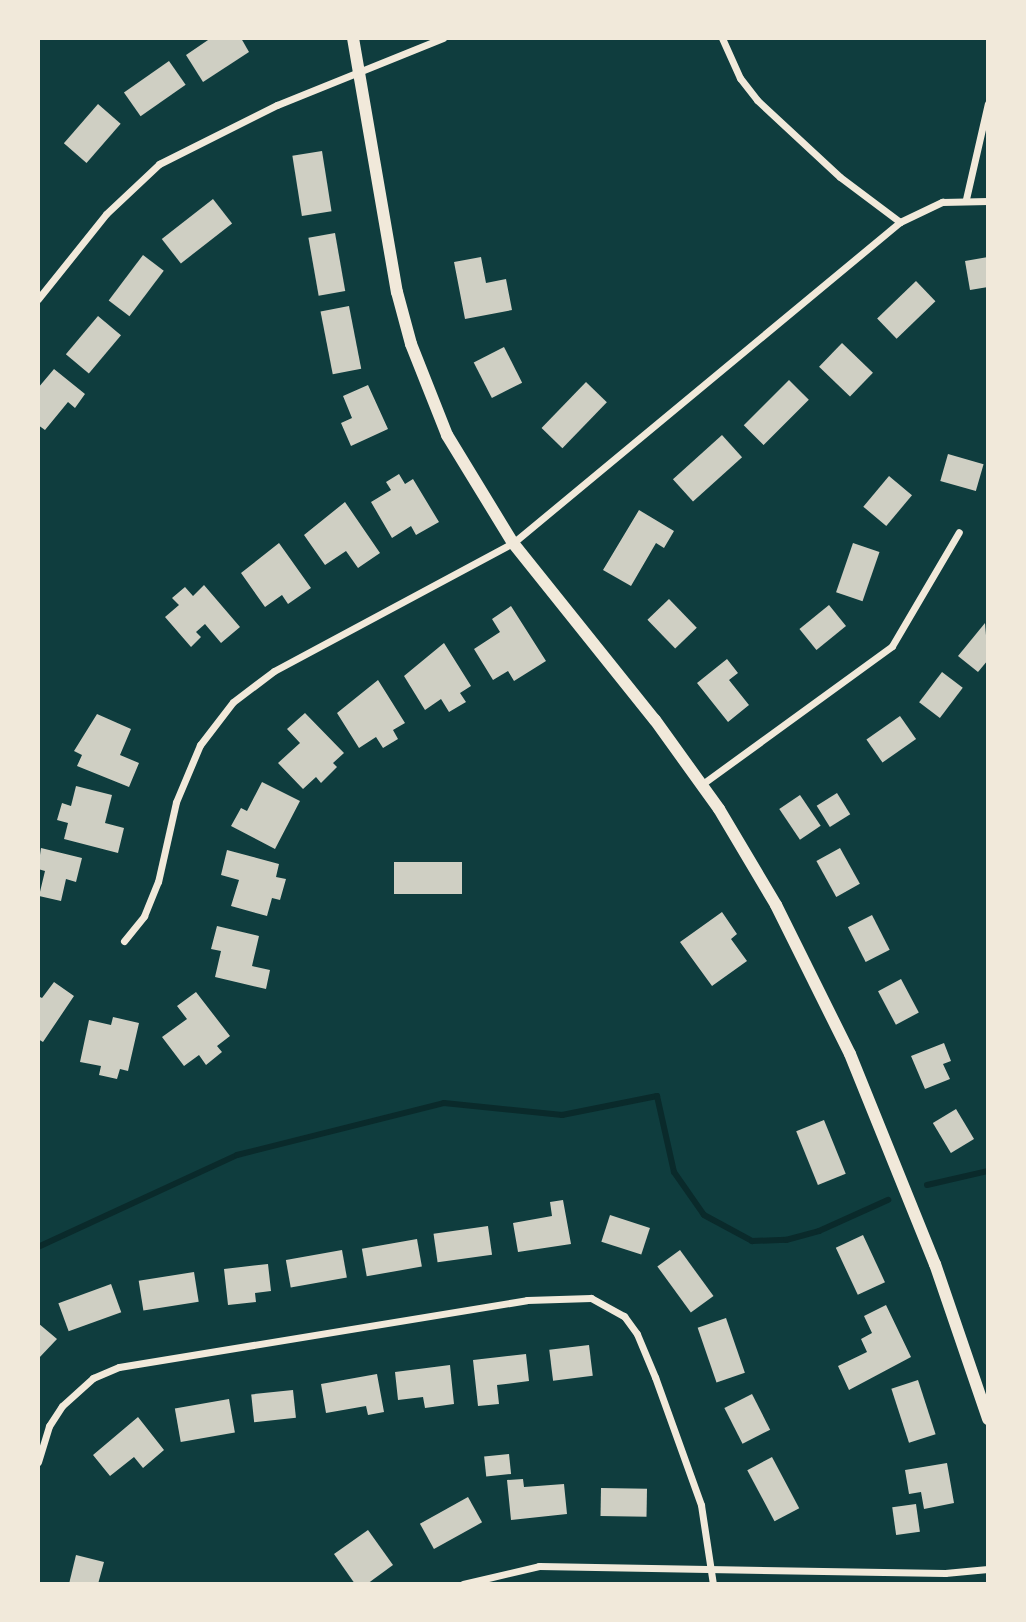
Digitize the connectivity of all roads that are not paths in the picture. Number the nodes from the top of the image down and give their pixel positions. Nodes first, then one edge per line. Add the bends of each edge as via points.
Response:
1 (353, 38) edge
2 (443, 38) edge
3 (722, 38) edge
4 (359, 71) junction
5 (988, 103) edge
6 (966, 199) junction
7 (988, 201) edge
8 (900, 222) junction
9 (38, 299) edge
10 (959, 532) dead end
11 (513, 543) junction
12 (701, 785) junction
13 (124, 941) dead end
14 (984, 1397) edge
15 (988, 1419) edge
16 (38, 1462) edge
17 (712, 1569) junction
18 (988, 1569) edge
19 (463, 1584) edge
20 (713, 1584) edge

1 - 4 street
2 - 4 street
3 - 8 street via 740,78 757,100 840,177
4 - 9 street via 159,164 131,187
4 - 11 street via 397,292 411,344 447,435
5 - 6 street
6 - 7 street
6 - 8 street via 942,202
8 - 11 street
10 - 12 street via 892,646
11 - 12 street
11 - 13 street via 274,671 233,702 200,745 176,802 158,882 144,916
12 - 14 street via 776,905 850,1054
14 - 15 street
16 - 17 street via 49,1426 78,1390 119,1367 527,1300 591,1298 624,1316 637,1334 701,1506
17 - 18 street via 945,1573
17 - 19 street via 539,1566
17 - 20 street

